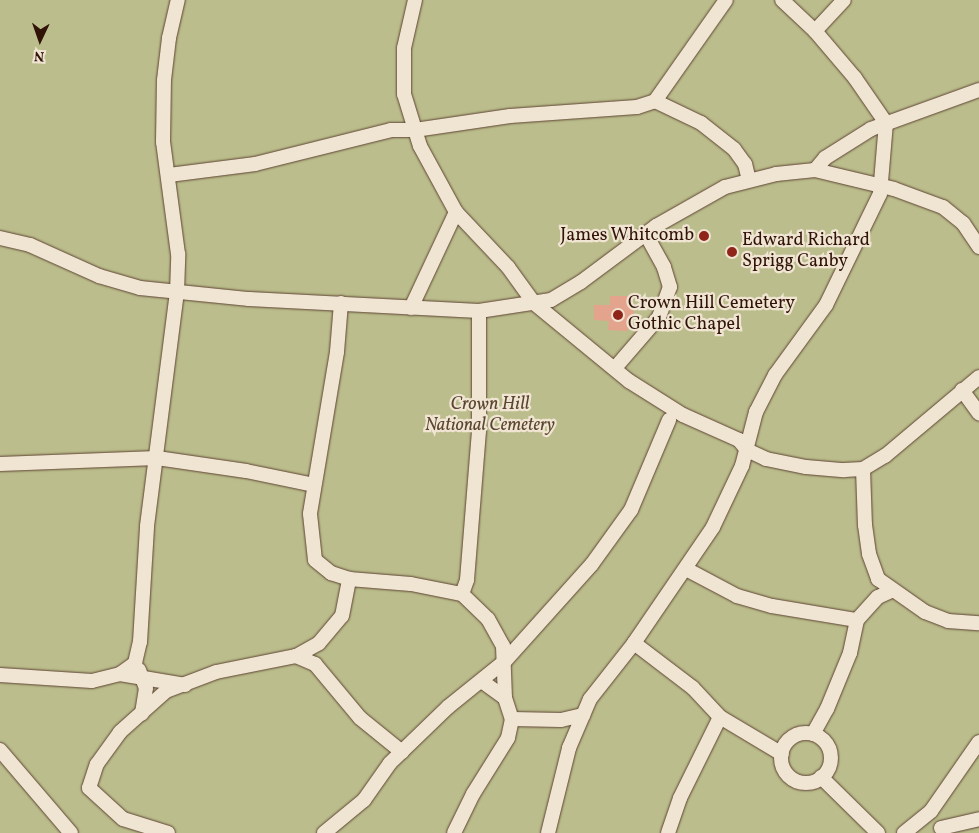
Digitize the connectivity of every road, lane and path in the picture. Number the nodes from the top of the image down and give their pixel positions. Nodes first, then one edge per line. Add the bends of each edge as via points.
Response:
1 (178, 0) edge
2 (415, 0) edge
3 (726, 0) edge
4 (782, 0) edge
5 (844, 0) edge
6 (815, 31) junction
7 (979, 90) edge
8 (655, 101) junction
9 (886, 123) junction
10 (415, 130) junction
11 (815, 170) junction
12 (169, 175) junction
13 (749, 180) junction
14 (881, 185) junction
15 (456, 212) junction
16 (646, 235) junction
17 (0, 238) edge
18 (979, 247) edge
19 (177, 292) junction
20 (534, 303) junction
21 (341, 304) junction
22 (411, 308) junction
23 (479, 311) junction
24 (614, 368) junction
25 (979, 377) edge
26 (962, 390) junction
27 (664, 403) junction
28 (979, 413) edge
29 (683, 415) junction
30 (669, 420) junction
31 (747, 450) junction
32 (157, 458) junction
33 (0, 464) edge
34 (863, 469) junction
35 (314, 486) junction
36 (686, 569) junction
37 (878, 578) junction
38 (349, 579) junction
39 (891, 590) junction
40 (462, 594) junction
41 (878, 597) junction
42 (857, 620) junction
43 (979, 623) edge
44 (319, 643) junction
45 (634, 643) junction
46 (510, 647) junction
47 (296, 656) junction
48 (505, 661) junction
49 (135, 662) junction
50 (315, 664) junction
51 (120, 674) junction
52 (0, 675) edge
53 (142, 675) junction
54 (483, 682) junction
55 (185, 685) junction
56 (505, 698) junction
57 (142, 714) junction
58 (584, 714) junction
59 (720, 717) junction
60 (512, 719) junction
61 (561, 720) junction
62 (813, 734) junction
63 (574, 737) junction
64 (979, 742) edge
65 (0, 751) edge
66 (402, 752) junction
67 (782, 754) junction
68 (821, 778) junction
69 (932, 811) junction
70 (123, 819) junction
71 (979, 819) edge
72 (337, 828) edge
73 (941, 830) edge
74 (162, 832) edge
75 (71, 833) edge
76 (131, 833) edge
77 (324, 833) edge
78 (454, 833) edge
79 (548, 833) edge
80 (668, 833) edge
81 (878, 833) edge
82 (904, 833) edge

1 - 12 lane via 164,80 164,142
2 - 10 lane via 404,48 404,94
3 - 8 lane
4 - 6 lane
5 - 6 lane
6 - 9 lane
7 - 9 lane
8 - 10 lane via 637,107 510,116
8 - 13 lane via 701,123 734,149 745,164
9 - 11 lane via 826,158
9 - 14 lane
10 - 12 lane via 391,130 247,165
10 - 15 lane
11 - 13 lane
11 - 14 lane
12 - 19 lane via 178,254
13 - 16 lane via 725,187 700,200
14 - 18 lane via 942,208 963,223
14 - 31 lane via 875,207 826,305 775,375 756,412
15 - 20 lane via 508,267
15 - 22 lane
16 - 20 lane via 611,257 581,282 551,300
16 - 24 lane via 664,267 670,287 659,317
17 - 19 lane via 30,245 99,276 140,288
19 - 21 lane
19 - 32 lane
20 - 23 lane
20 - 24 lane
21 - 22 lane
21 - 35 lane via 337,352
22 - 23 lane
23 - 40 lane via 479,431 466,580
24 - 27 lane
25 - 26 lane
26 - 28 lane
26 - 34 lane via 885,456
27 - 29 lane
27 - 30 lane
29 - 30 lane
29 - 31 lane via 739,440
30 - 46 lane via 631,510 592,564
31 - 34 lane via 766,459 806,467
31 - 36 lane via 727,503
32 - 33 lane
32 - 35 lane via 246,471
32 - 49 lane via 148,526 140,642
34 - 37 lane via 865,525
35 - 38 lane via 310,514 315,560 331,573
36 - 42 lane via 736,596 763,604
36 - 45 lane
37 - 39 lane
37 - 41 lane
38 - 40 lane via 411,584
38 - 44 lane via 342,616
39 - 41 lane
39 - 43 lane via 925,612 948,621
40 - 46 lane
41 - 42 lane
42 - 62 lane via 850,653
44 - 47 lane
44 - 50 lane
45 - 58 lane via 590,698
45 - 59 lane via 693,688
46 - 48 lane
47 - 50 lane
47 - 55 lane via 216,672
48 - 54 lane
48 - 56 lane
49 - 51 lane
49 - 53 lane
50 - 66 lane via 360,718
51 - 52 lane via 92,681
51 - 53 lane
53 - 55 lane
53 - 57 lane via 146,688
54 - 56 lane
54 - 66 lane via 448,707
55 - 57 lane via 166,691
56 - 60 lane
57 - 70 lane via 120,732 97,764 89,788
58 - 61 lane
58 - 63 lane
59 - 67 lane
59 - 80 lane via 680,798
60 - 61 lane
60 - 78 lane via 508,738 472,794
61 - 63 lane
62 - 67 lane via 791,738
62 - 68 lane via 824,740 831,752 827,771
63 - 79 lane
64 - 69 lane
65 - 75 lane
66 - 72 lane
67 - 68 lane via 786,771 792,778 808,782
68 - 81 lane
69 - 73 lane
69 - 82 lane
70 - 74 lane
70 - 76 lane
71 - 73 lane
72 - 77 lane

